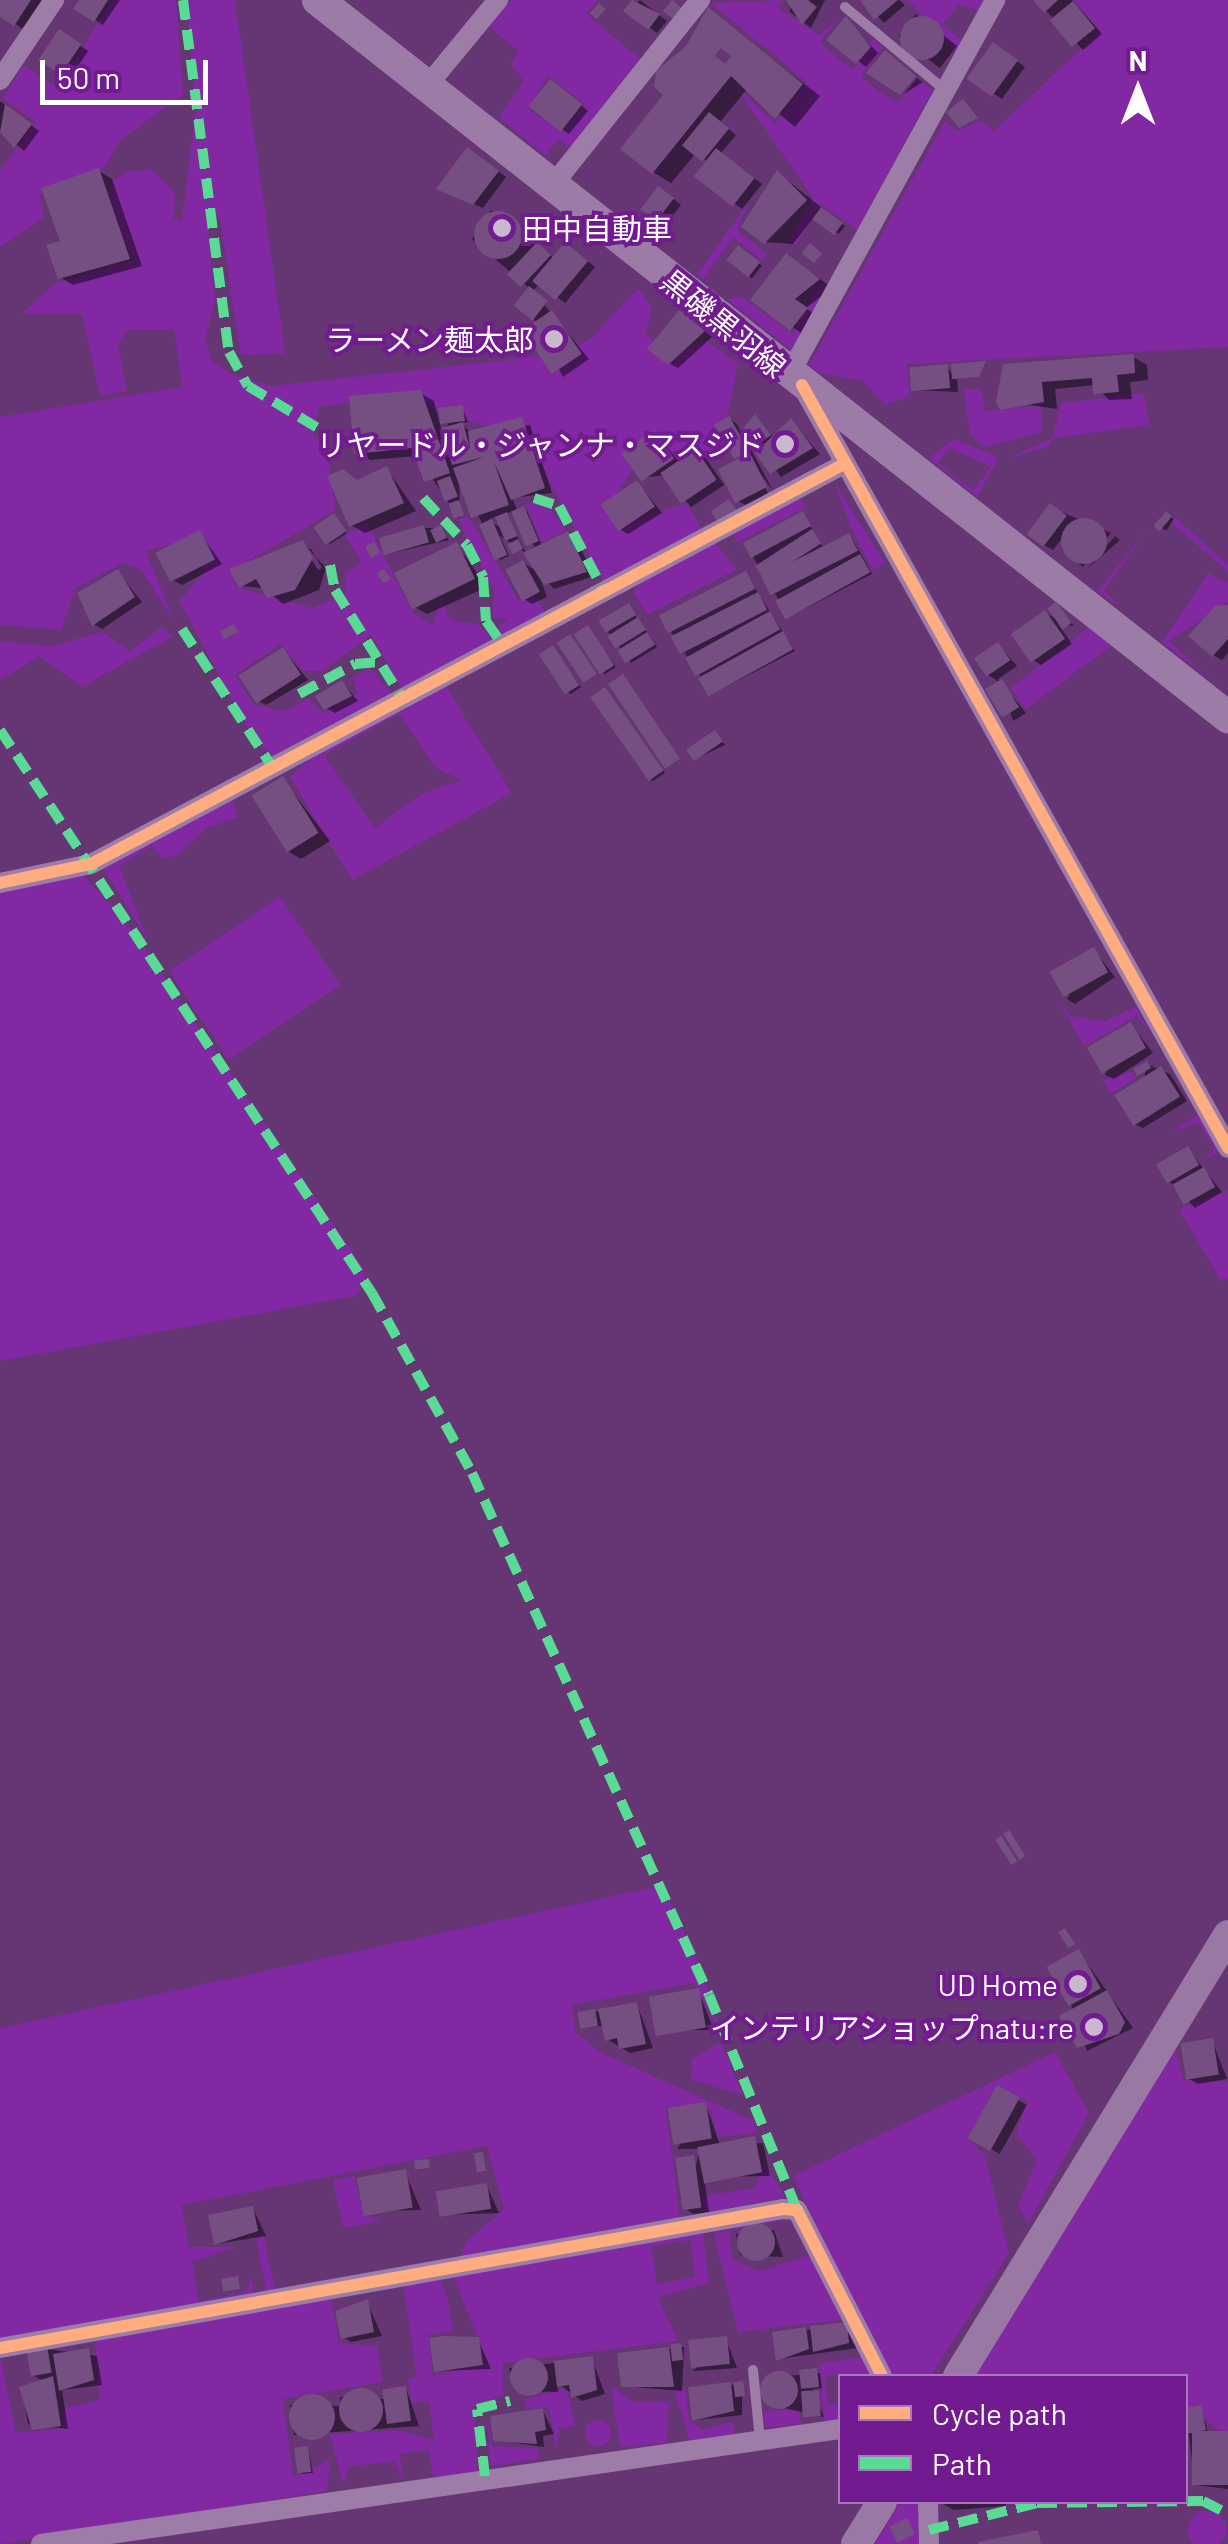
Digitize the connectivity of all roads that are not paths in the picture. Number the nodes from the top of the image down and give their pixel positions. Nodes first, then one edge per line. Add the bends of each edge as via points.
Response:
1 (54, 0) edge
2 (318, 0) edge
3 (498, 0) edge
4 (700, 0) edge
5 (994, 0) edge
6 (845, 8) dead end
7 (0, 80) edge
8 (427, 86) junction
9 (945, 90) junction
10 (552, 186) junction
11 (795, 380) junction
12 (842, 465) junction
13 (1228, 717) edge
14 (0, 883) edge
15 (1228, 1148) edge
16 (1228, 1935) edge
17 (0, 2348) edge
18 (753, 2370) dead end
19 (881, 2374) edge
20 (959, 2374) edge
21 (838, 2430) edge
22 (760, 2440) junction
23 (881, 2504) edge
24 (928, 2504) edge
25 (42, 2544) edge
26 (856, 2544) edge
27 (929, 2544) edge

1 - 7 street
2 - 8 main road, 黒磯黒羽線
3 - 8 street
4 - 10 street
5 - 9 street
6 - 9 lane
8 - 10 main road, 黒磯黒羽線
9 - 11 street
10 - 11 main road, 黒磯黒羽線
11 - 12 street
11 - 13 main road, 黒磯黒羽線
12 - 14 street via 91,864
12 - 15 street
16 - 20 street
17 - 19 street via 784,2209 796,2210
18 - 22 lane
21 - 22 street
22 - 25 street
23 - 26 street
24 - 27 street

